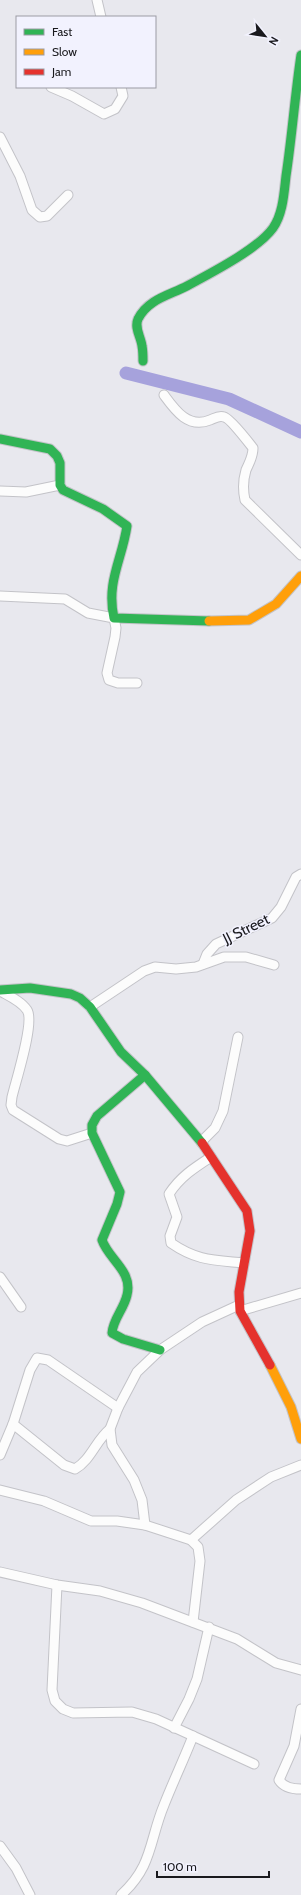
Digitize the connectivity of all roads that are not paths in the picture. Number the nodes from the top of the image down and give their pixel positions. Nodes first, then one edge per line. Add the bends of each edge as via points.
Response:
1 (97, 0) edge
2 (100, 16) edge
3 (301, 55) edge
4 (53, 88) edge
5 (121, 88) edge
6 (0, 137) edge
7 (68, 195) dead end
8 (143, 361) dead end
9 (164, 395) dead end
10 (0, 439) edge
11 (60, 484) junction
12 (0, 491) edge
13 (301, 555) edge
14 (301, 576) edge
15 (0, 596) edge
16 (114, 618) junction
17 (137, 683) dead end
18 (301, 874) edge
19 (203, 964) junction
20 (274, 964) dead end
21 (0, 991) edge
22 (90, 1007) junction
23 (238, 1037) dead end
24 (145, 1075) junction
25 (92, 1133) junction
26 (201, 1142) junction
27 (212, 1157) junction
28 (244, 1263) junction
29 (0, 1277) edge
30 (301, 1293) edge
31 (21, 1307) dead end
32 (239, 1308) junction
33 (160, 1350) junction
34 (118, 1408) junction
35 (13, 1424) junction
36 (110, 1429) junction
37 (301, 1439) edge
38 (0, 1455) edge
39 (301, 1465) edge
40 (0, 1490) edge
41 (145, 1525) junction
42 (191, 1540) junction
43 (0, 1572) edge
44 (56, 1585) junction
45 (193, 1622) junction
46 (209, 1627) junction
47 (301, 1670) edge
48 (301, 1709) edge
49 (174, 1728) junction
50 (193, 1736) junction
51 (254, 1764) dead end
52 (301, 1789) edge
53 (0, 1846) edge
54 (29, 1895) edge
55 (121, 1895) edge

1 - 2 street
3 - 8 street via 283,198 280,214 273,228 259,244 148,306 138,320 137,328
4 - 5 street via 104,114 115,109 123,96
6 - 7 street via 20,176 32,210 40,217 47,216
9 - 13 street via 176,412 188,421 201,424 224,416 234,424 253,448 246,472 245,500
10 - 11 street via 50,449 60,463
11 - 12 street via 26,492
11 - 16 street via 63,490 102,509 127,526 109,597
14 - 16 street via 276,604 249,620
15 - 16 street via 65,599 88,613
16 - 17 street via 116,628 107,673 109,680
18 - 19 street, JJ Street via 296,877 281,907 272,918 216,944 207,954
19 - 20 street via 224,957 246,957
19 - 22 street via 176,969 155,967 144,971
21 - 22 street via 30,988 71,994
21 - 25 street via 20,1002 28,1011 30,1018 12,1097 13,1110 59,1139 67,1141
22 - 24 street via 121,1052
23 - 26 street via 223,1111 215,1128
24 - 25 street via 96,1116
24 - 26 street
25 - 33 street via 120,1192 102,1240 107,1251 119,1263 127,1277 128,1289 112,1333
26 - 27 street
27 - 28 street via 247,1211 250,1231
27 - 28 street via 192,1168 169,1194 177,1217 170,1236 171,1243 186,1253 207,1260
28 - 32 street
29 - 31 street
30 - 32 street
32 - 33 street via 202,1322
32 - 37 street via 279,1381
33 - 34 street via 137,1372
34 - 35 street via 48,1360 37,1358 30,1370
34 - 36 street
35 - 36 street via 64,1465 75,1469 86,1460 100,1438
35 - 38 street
36 - 41 street via 112,1445 134,1480 142,1500
39 - 42 street via 272,1477 236,1500
40 - 41 street via 44,1501 91,1521
41 - 42 street
42 - 45 street via 198,1547 200,1561
43 - 44 street
44 - 45 street via 100,1591
44 - 49 street via 52,1690 55,1701 62,1709 73,1712 132,1712 156,1719
45 - 46 street
46 - 47 street via 237,1639 276,1663
46 - 49 street via 190,1699
48 - 52 street via 294,1746 280,1780 290,1788
49 - 50 street
50 - 51 street
50 - 55 street via 163,1806 143,1869 134,1883
53 - 54 street via 16,1868

